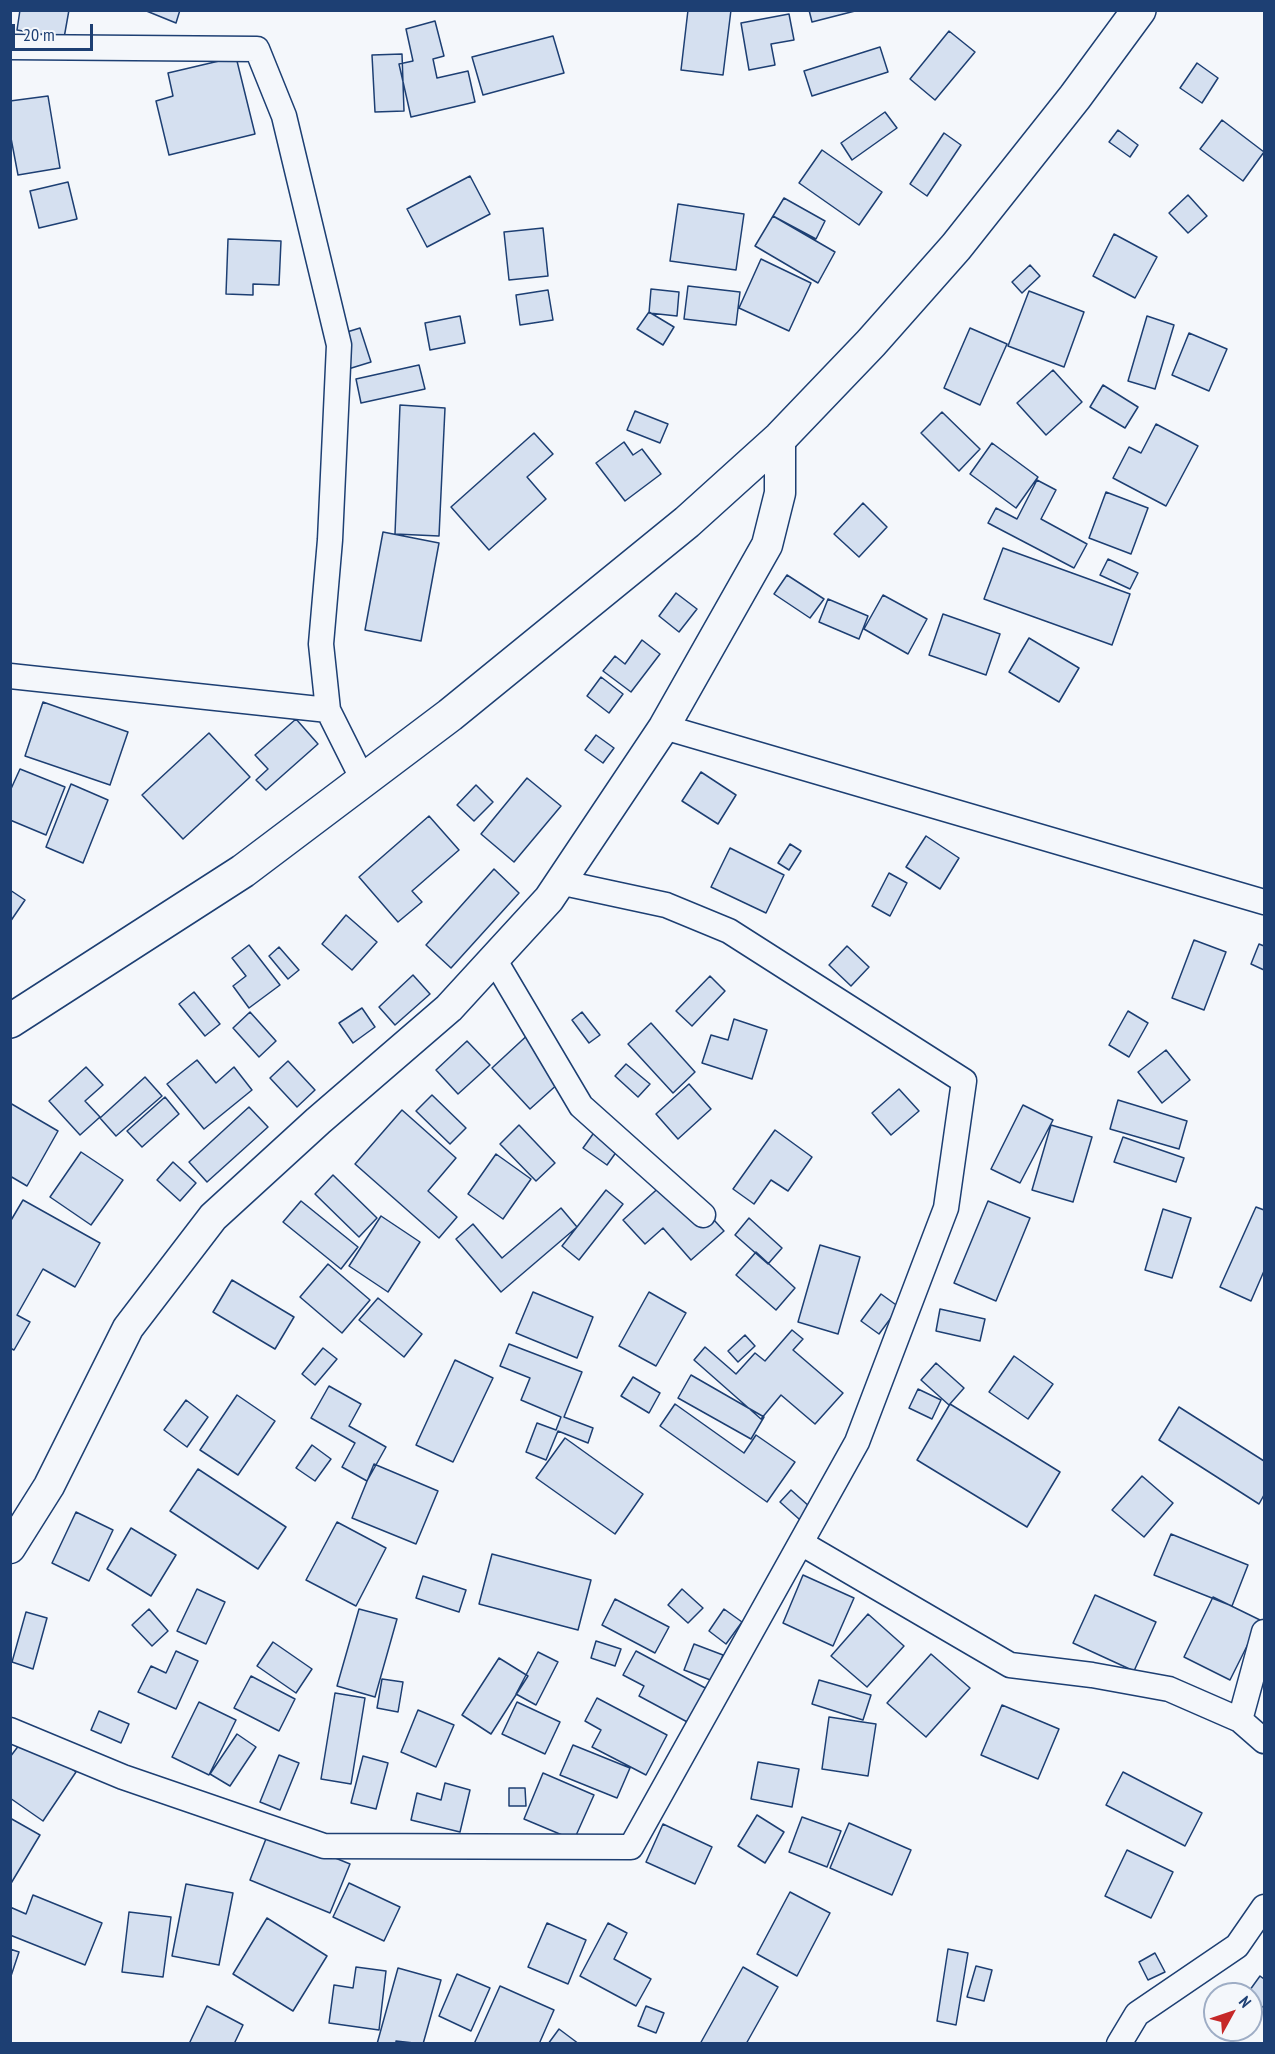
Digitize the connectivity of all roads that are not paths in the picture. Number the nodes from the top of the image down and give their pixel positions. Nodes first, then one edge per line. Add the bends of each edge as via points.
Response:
1 (1139, 10) edge
2 (10, 47) edge
3 (780, 438) junction
4 (10, 676) edge
5 (328, 711) junction
6 (664, 727) junction
7 (363, 780) junction
8 (560, 882) junction
9 (1264, 902) edge
10 (494, 960) junction
11 (10, 1022) edge
12 (703, 1215) dead end
13 (801, 1543) junction
14 (10, 1548) edge
15 (1264, 1632) edge
16 (1240, 1720) junction
17 (10, 1730) edge
18 (1264, 1741) edge
19 (1264, 1907) edge
20 (1119, 2043) edge

1 - 3 main road via 956,248
2 - 5 street via 257,50 284,116 339,345 321,644
3 - 6 street via 780,493 767,544
3 - 7 main road via 678,529 450,715
4 - 5 street
5 - 7 street
6 - 8 street
6 - 9 street
7 - 11 main road via 243,872
8 - 10 street
8 - 13 street via 666,905 729,931 964,1081 946,1208 857,1442
10 - 12 street via 581,1106
10 - 14 street via 449,1008 213,1217 128,1328 49,1486
13 - 16 street via 1010,1665 1169,1689
13 - 17 street via 631,1847 324,1846 123,1777
15 - 16 street
16 - 18 street
19 - 20 street via 1237,1946 1137,2013

